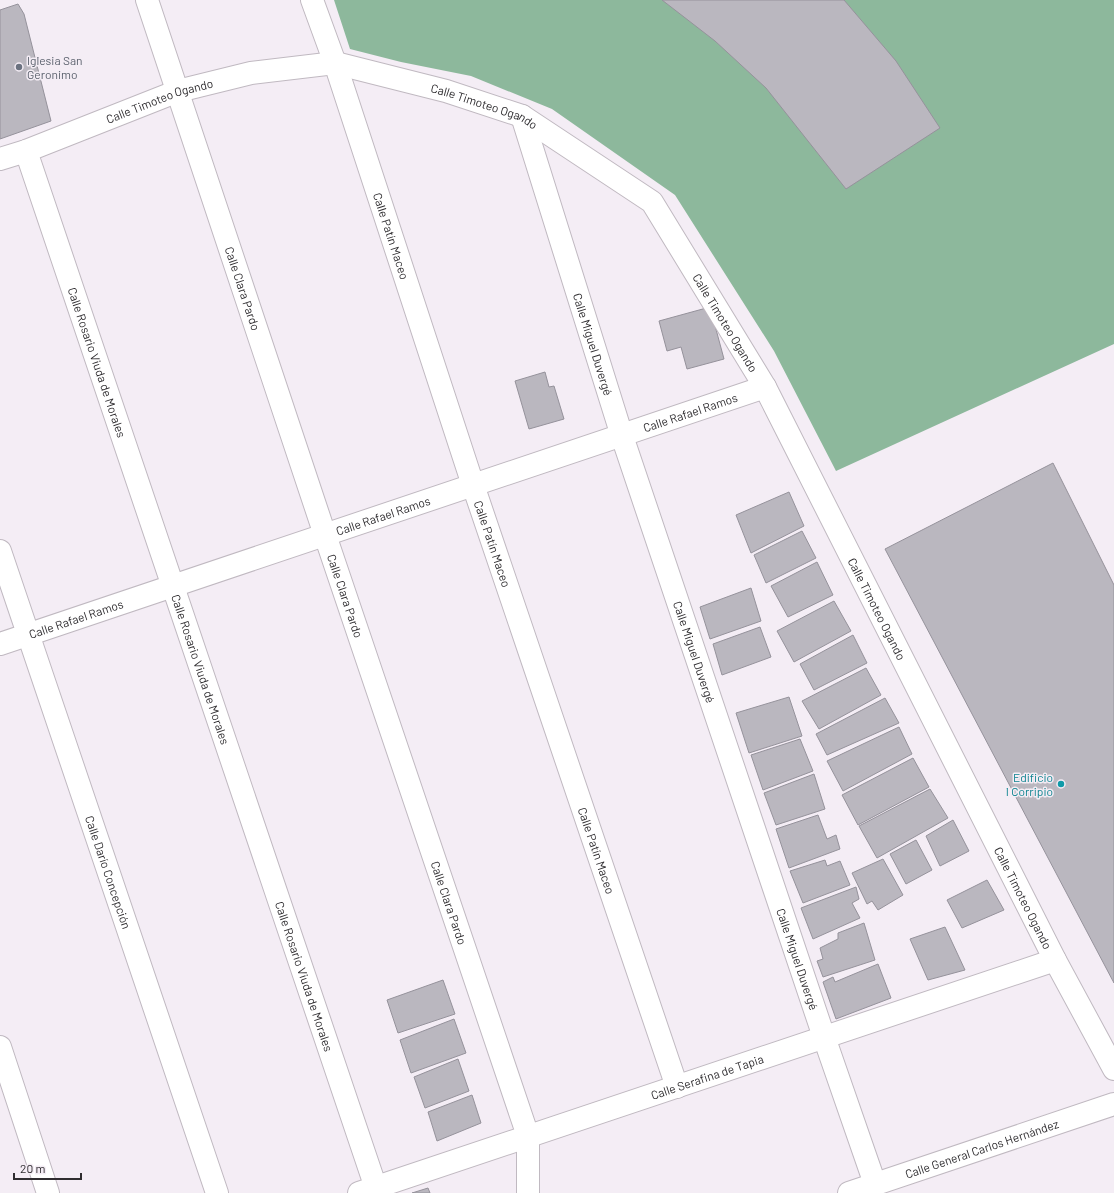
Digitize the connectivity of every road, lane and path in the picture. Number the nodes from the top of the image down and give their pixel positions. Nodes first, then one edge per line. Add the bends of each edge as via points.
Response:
1 (147, 0) edge
2 (312, 0) edge
3 (335, 63) junction
4 (178, 91) junction
5 (522, 116) junction
6 (26, 151) junction
7 (0, 159) edge
8 (765, 387) junction
9 (622, 436) junction
10 (473, 485) junction
11 (325, 535) junction
12 (0, 551) edge
13 (173, 586) junction
14 (28, 635) junction
15 (0, 644) edge
16 (1054, 960) junction
17 (824, 1037) junction
18 (0, 1047) edge
19 (1114, 1070) edge
20 (677, 1086) junction
21 (1114, 1104) edge
22 (528, 1136) junction
23 (875, 1184) junction
24 (367, 1190) edge
25 (48, 1193) edge
26 (217, 1193) edge
27 (528, 1193) edge
28 (849, 1193) edge

1 - 4 street, Calle Clara Pardo
2 - 3 street, Calle Patín Maceo
3 - 4 street, Calle Timoteo Ogando via 251,73
3 - 5 street, Calle Timoteo Ogando via 446,91
3 - 10 street, Calle Patín Maceo
4 - 6 street, Calle Timoteo Ogando
4 - 11 street, Calle Clara Pardo
5 - 8 street, Calle Timoteo Ogando via 652,202
5 - 9 street, Calle Miguel Duvergé
6 - 7 street, Calle Timoteo Ogando
6 - 13 street, Calle Rosario Viuda de Morales
8 - 9 street, Calle Rafael Ramos
8 - 16 street, Calle Timoteo Ogando
9 - 10 street, Calle Rafael Ramos
9 - 17 street, Calle Miguel Duvergé
10 - 11 street, Calle Rafael Ramos
10 - 20 street, Calle Patín Maceo
11 - 13 street, Calle Rafael Ramos
11 - 22 street, Calle Clara Pardo
12 - 14 street, Calle Darío Concepción
13 - 14 street, Calle Rafael Ramos
13 - 24 street, Calle Rosario Viuda de Morales
14 - 15 street, Calle Rafael Ramos
14 - 26 street, Calle Darío Concepción
16 - 17 street, Calle Serafina de Tapia
16 - 19 street, Calle Timoteo Ogando
17 - 20 street, Calle Serafina de Tapia
17 - 23 street, Calle Miguel Duvergé
18 - 25 street
20 - 22 street, Calle Serafina de Tapia
21 - 23 street, Calle General Carlos Hernández
22 - 24 street, Calle Serafina de Tapia
22 - 27 street, Calle Clara Pardo
23 - 28 street, Calle General Carlos Hernández

